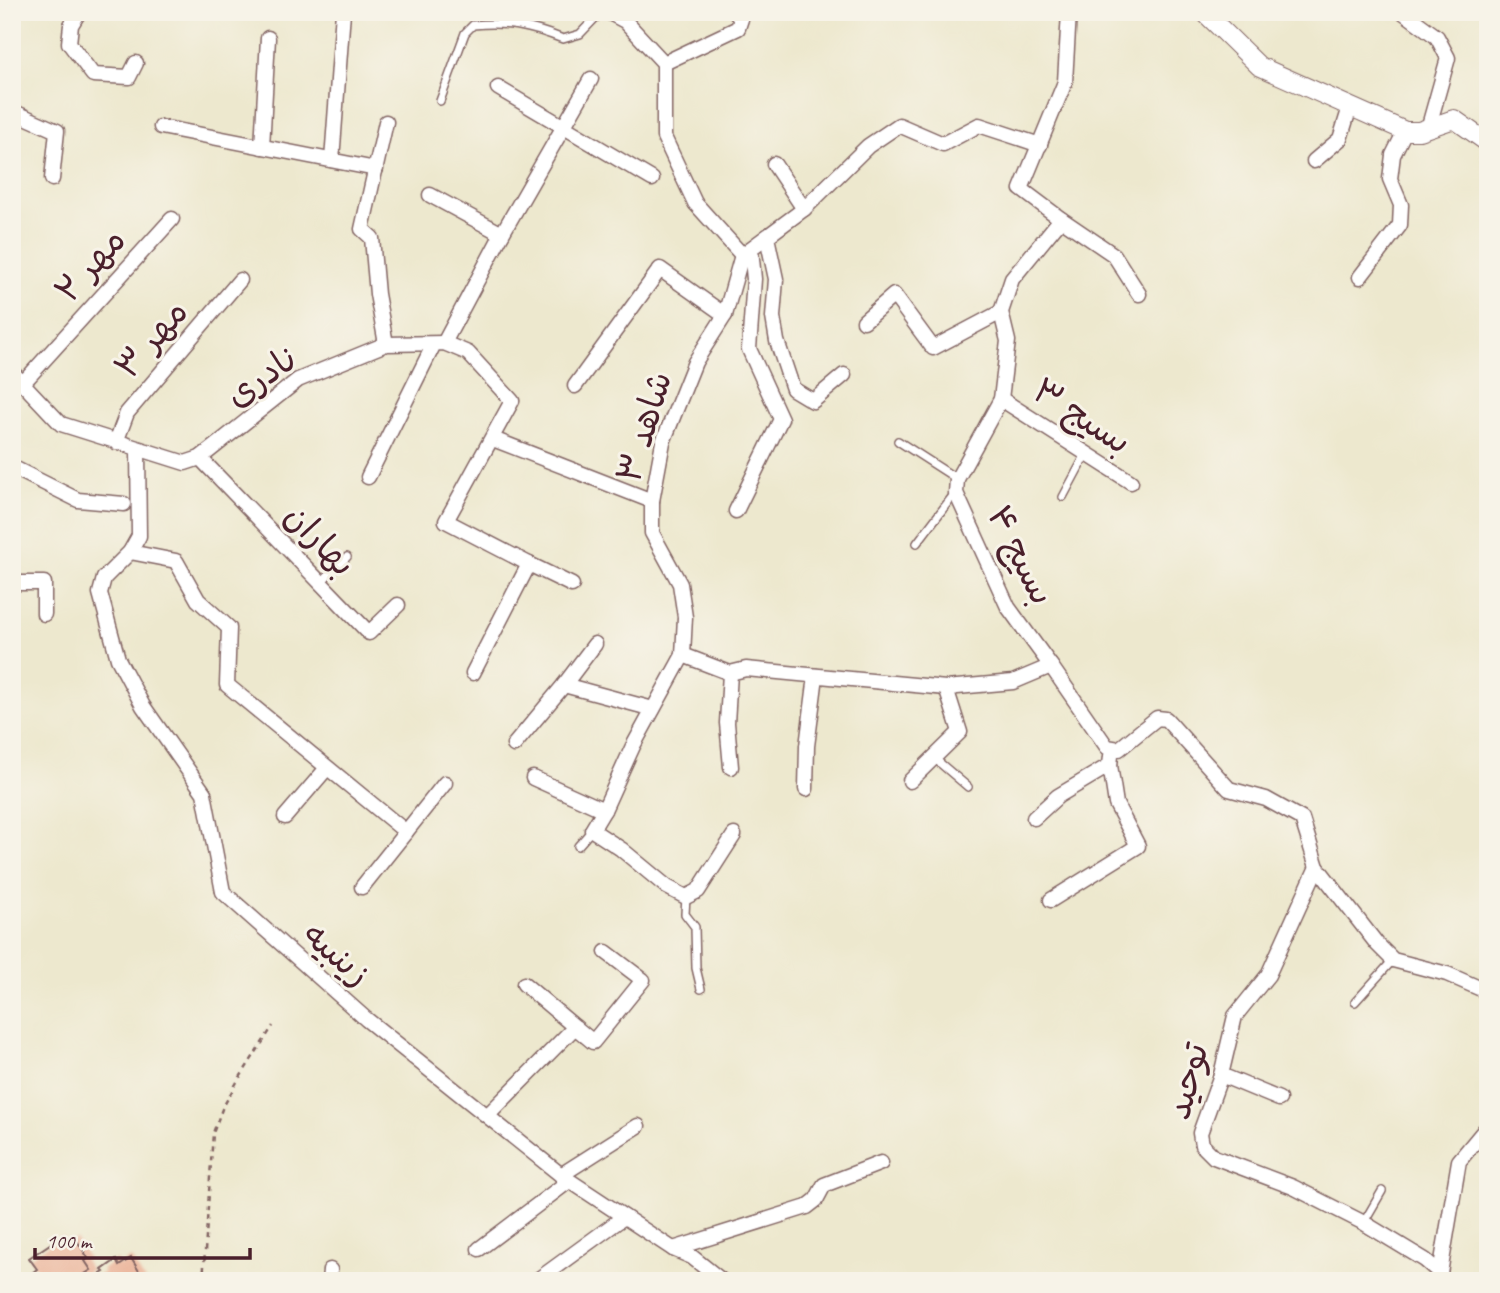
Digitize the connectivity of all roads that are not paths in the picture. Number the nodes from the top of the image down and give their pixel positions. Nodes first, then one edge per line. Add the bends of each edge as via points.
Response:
1 (79, 12) edge
2 (343, 12) edge
3 (601, 12) edge
4 (608, 12) edge
5 (735, 12) edge
6 (1069, 12) edge
7 (1204, 12) edge
8 (1403, 12) edge
9 (268, 38) dead end
10 (135, 63) dead end
11 (664, 63) junction
12 (591, 79) dead end
13 (498, 88) dead end
14 (440, 101) dead end
15 (1350, 107) junction
16 (12, 110) edge
17 (386, 122) dead end
18 (161, 127) dead end
19 (565, 127) junction
20 (1428, 129) junction
21 (1405, 131) junction
22 (1488, 143) edge
23 (1040, 145) junction
24 (262, 147) junction
25 (332, 160) junction
26 (1314, 161) dead end
27 (774, 164) dead end
28 (376, 169) junction
29 (52, 179) dead end
30 (652, 179) dead end
31 (430, 195) dead end
32 (804, 209) junction
33 (172, 219) dead end
34 (1061, 219) junction
35 (502, 234) junction
36 (767, 237) junction
37 (747, 252) junction
38 (1360, 277) dead end
39 (240, 280) dead end
40 (1139, 294) dead end
41 (1001, 312) junction
42 (725, 315) junction
43 (864, 321) dead end
44 (439, 343) junction
45 (386, 344) junction
46 (12, 372) edge
47 (844, 375) dead end
48 (23, 383) junction
49 (575, 386) dead end
50 (1001, 399) junction
51 (493, 439) junction
52 (898, 441) dead end
53 (116, 442) junction
54 (138, 450) junction
55 (1086, 454) junction
56 (200, 458) junction
57 (12, 467) edge
58 (368, 477) dead end
59 (1130, 482) dead end
60 (956, 486) junction
61 (1063, 497) dead end
62 (652, 501) junction
63 (124, 504) dead end
64 (736, 510) dead end
65 (917, 543) dead end
66 (130, 552) junction
67 (347, 557) dead end
68 (529, 564) junction
69 (12, 583) edge
70 (320, 583) junction
71 (572, 585) dead end
72 (398, 605) dead end
73 (44, 614) dead end
74 (596, 645) dead end
75 (683, 655) junction
76 (1051, 666) junction
77 (473, 673) dead end
78 (730, 673) junction
79 (816, 676) junction
80 (564, 685) junction
81 (946, 688) junction
82 (653, 709) junction
83 (514, 745) dead end
84 (1113, 748) junction
85 (934, 758) junction
86 (1110, 765) junction
87 (731, 767) dead end
88 (327, 768) junction
89 (533, 778) dead end
90 (910, 781) dead end
91 (445, 783) dead end
92 (968, 788) dead end
93 (806, 789) dead end
94 (604, 810) junction
95 (285, 817) dead end
96 (1034, 818) dead end
97 (592, 830) junction
98 (406, 832) junction
99 (734, 835) dead end
100 (578, 846) dead end
101 (1317, 867) junction
102 (362, 887) dead end
103 (686, 897) junction
104 (1051, 900) dead end
105 (606, 952) dead end
106 (1393, 960) junction
107 (524, 984) dead end
108 (701, 989) dead end
109 (1488, 992) edge
110 (1355, 1002) dead end
111 (575, 1027) junction
112 (1221, 1075) junction
113 (1279, 1099) dead end
114 (488, 1115) junction
115 (638, 1126) dead end
116 (1488, 1126) edge
117 (881, 1163) dead end
118 (565, 1178) junction
119 (1382, 1191) dead end
120 (624, 1217) junction
121 (1364, 1223) junction
122 (479, 1249) dead end
123 (673, 1249) junction
124 (1441, 1277) edge
125 (536, 1281) edge
126 (722, 1281) edge

1 - 10 street via 71,25 69,43 93,75 129,77
2 - 25 street
3 - 14 lane via 580,34 563,39 504,23 473,25 465,33
4 - 11 street via 625,21
5 - 11 street via 741,19 738,28
6 - 23 street via 1065,82
7 - 15 street via 1259,66
8 - 20 street via 1437,37 1448,58
9 - 24 street
11 - 37 street via 664,137 695,203
12 - 19 street
13 - 19 street
15 - 21 street
15 - 26 street via 1340,139
16 - 29 street via 57,131
17 - 28 street
18 - 24 street
19 - 30 street
19 - 35 street
20 - 21 street
20 - 22 street via 1454,119
21 - 38 street via 1393,155 1390,179 1401,205 1400,225
23 - 32 street via 979,125 943,144 899,125 868,146
23 - 34 street via 1021,189
24 - 25 street
25 - 28 street
27 - 32 street
28 - 45 street via 362,229 372,238
31 - 35 street
32 - 36 street
33 - 48 street, مهر ۲
34 - 40 street via 1114,255
34 - 41 street, بسیج ۴ via 1012,279
35 - 44 street
36 - 37 street
36 - 47 street via 776,279 773,317 777,341 793,389 813,401
37 - 42 street, شاهد ۳
37 - 64 street via 754,279 749,349 781,419
39 - 53 street, مهر ۳ via 127,413
41 - 43 street via 933,348 894,295
41 - 50 street, بسیج ۴ via 1008,341
42 - 49 street via 660,269
42 - 62 street, شاهد ۳ via 695,362 663,442
44 - 45 street, نادری
44 - 51 street, نادری via 468,353 513,401
44 - 58 street
45 - 56 street, نادری via 298,380
46 - 48 street
48 - 53 street via 61,424
50 - 55 street, بسیج ۳
50 - 60 street, بسیج ۴
51 - 62 street
51 - 68 street via 446,521
52 - 60 lane
53 - 54 street
54 - 56 street via 185,463
54 - 66 street, زینبیه via 139,536
55 - 59 street, بسیج ۳
55 - 61 lane
56 - 70 street, بهاران
57 - 63 street via 78,500
60 - 65 lane
60 - 76 street, بسیج ۴ via 1008,607
62 - 75 street, شاهد ۳ via 652,533 680,584 685,617
66 - 88 street via 176,561 198,600 229,628 227,685
66 - 114 street, زینبیه via 104,579 100,593 118,659 143,706 204,793 223,892 345,1002
67 - 70 lane
68 - 71 street
68 - 77 street
69 - 73 street via 44,583
70 - 72 street, بهاران via 369,634
74 - 80 street
75 - 78 street
75 - 82 street, شاهد ۳
76 - 81 street via 1013,682
76 - 84 street, بسیج ۴ via 1107,747
78 - 79 street via 746,669
78 - 87 street via 727,723
79 - 81 street
79 - 93 street
80 - 82 street
80 - 83 street
81 - 85 street via 960,732
82 - 94 street, شاهد ۳
84 - 86 street
84 - 101 street via 1119,749 1157,718 1166,719 1229,789 1266,799 1302,818
85 - 90 street
85 - 92 lane
86 - 96 street via 1058,796
86 - 104 street via 1116,804 1138,846
88 - 95 street
88 - 98 street
89 - 94 street
91 - 98 street
94 - 97 street, شاهد ۳
97 - 100 lane
97 - 103 street
98 - 102 street
99 - 103 street via 698,891
101 - 106 street
101 - 112 street, توحید via 1268,975 1235,1016
103 - 108 lane via 685,914 695,927
105 - 111 street via 643,979 593,1042
106 - 109 street via 1447,974
106 - 110 lane
107 - 111 street
111 - 114 street
112 - 113 street
112 - 121 street, توحید via 1200,1133 1202,1145 1214,1157 1293,1187
114 - 118 street, زینبیه
115 - 118 street
116 - 124 street, توحید via 1459,1161
117 - 123 street via 824,1185 807,1207
118 - 120 street, زینبیه
118 - 122 street
119 - 121 lane
120 - 123 street, زینبیه
120 - 125 street
121 - 124 street, توحید via 1425,1260
123 - 126 street, زینبیه

